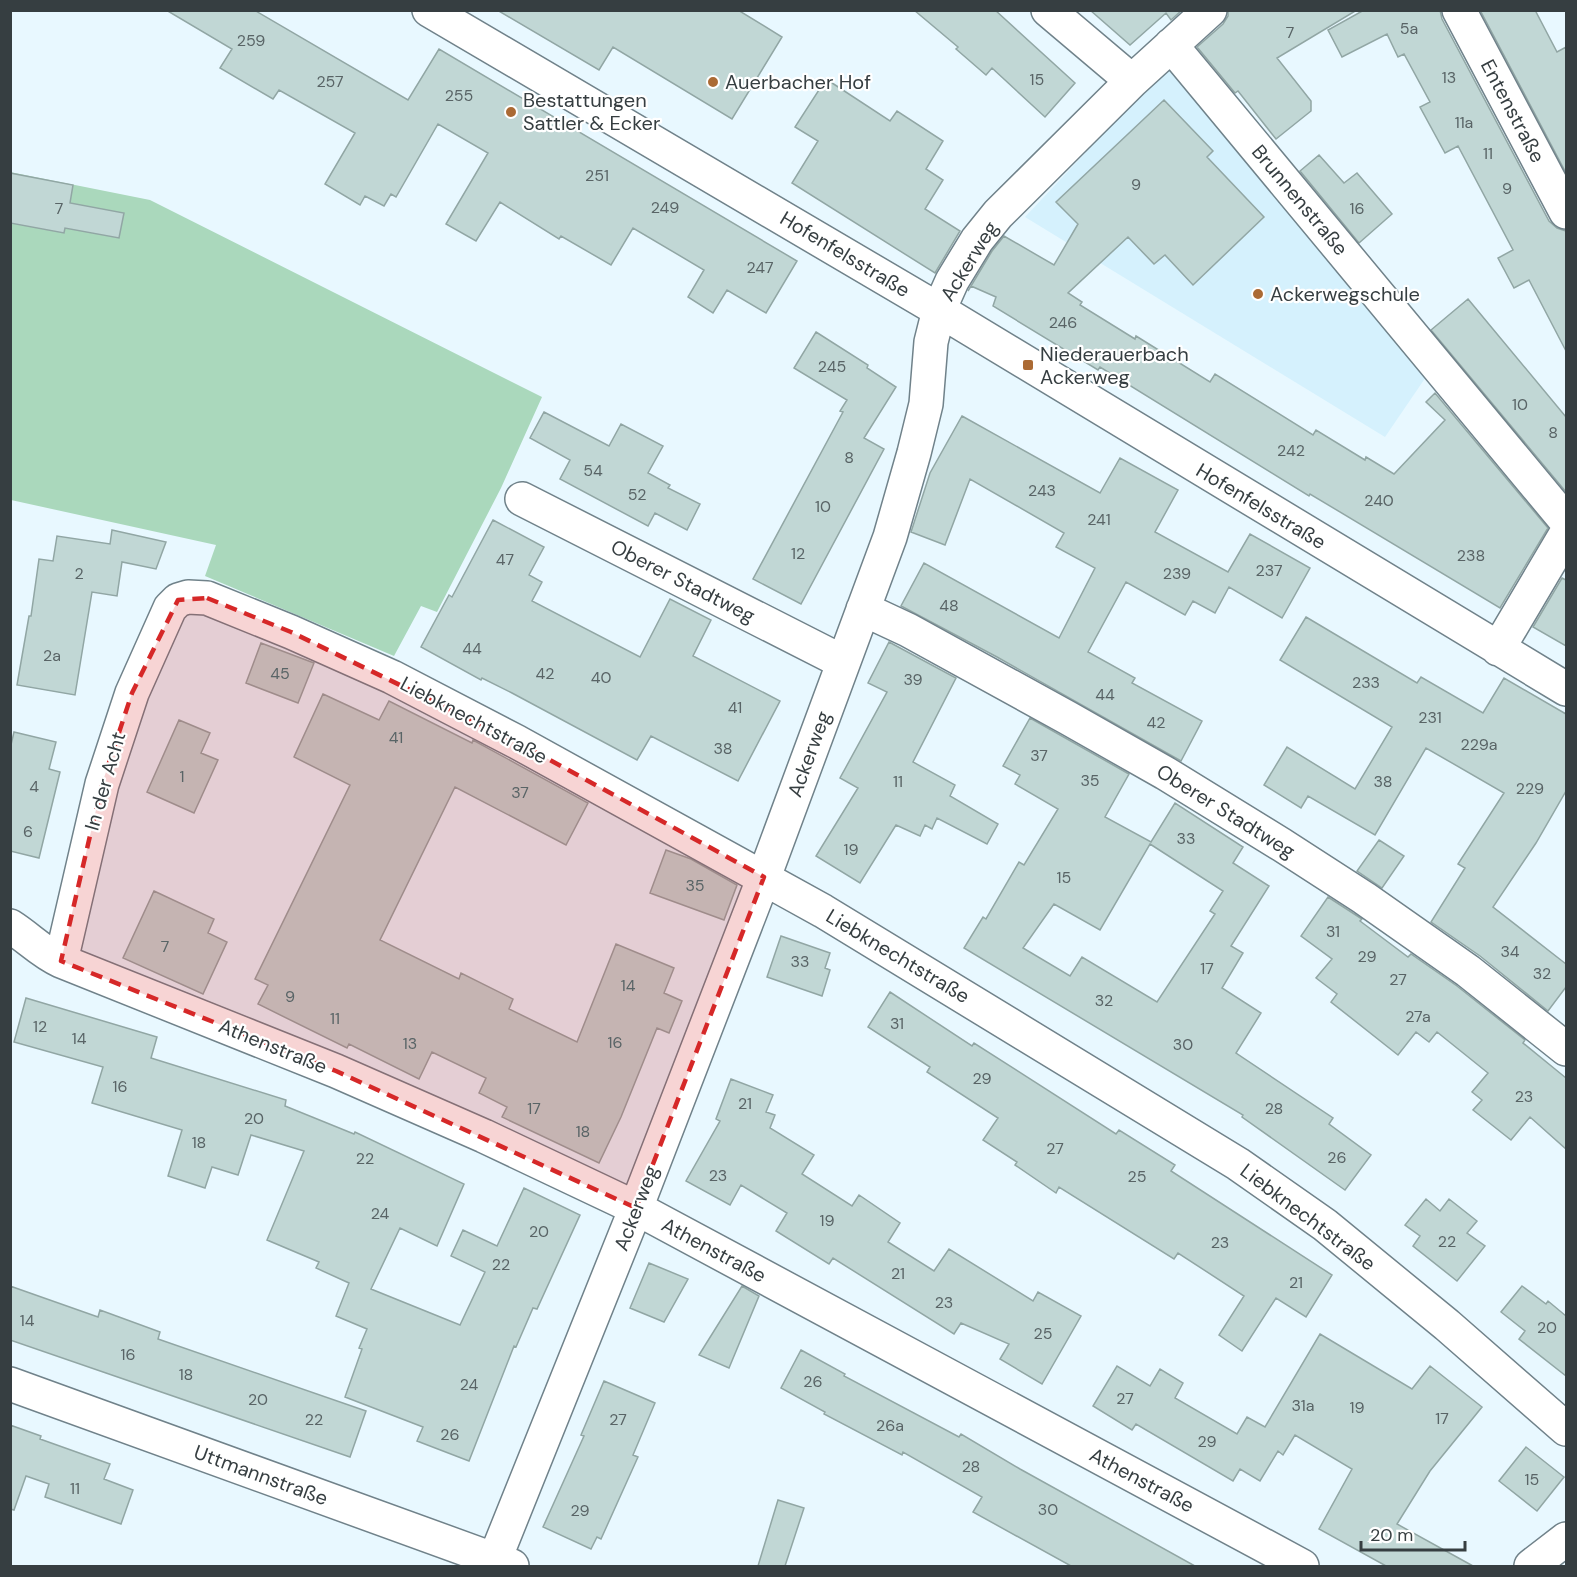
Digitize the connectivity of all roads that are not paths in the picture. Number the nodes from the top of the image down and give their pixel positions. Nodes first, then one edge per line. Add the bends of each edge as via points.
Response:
1 (429, 10) edge
2 (1048, 10) edge
3 (1210, 10) edge
4 (1459, 10) edge
5 (1171, 45) junction
6 (1132, 81) junction
7 (1566, 212) edge
8 (939, 310) junction
9 (522, 499) dead end
10 (1566, 521) edge
11 (1566, 534) edge
12 (170, 608) joint
13 (863, 609) junction
14 (1498, 649) junction
15 (843, 662) junction
16 (1566, 689) edge
17 (764, 877) junction
18 (10, 926) edge
19 (61, 961) junction
20 (1566, 1049) edge
21 (636, 1208) junction
22 (10, 1384) edge
23 (1566, 1429) edge
24 (1566, 1539) edge
25 (499, 1564) edge
26 (1302, 1566) edge
27 (1532, 1566) edge

1 - 8 street, Hofenfelsstraße
2 - 6 street
3 - 5 street, Ackerweg
4 - 7 street, Entenstraße
5 - 6 street, Ackerweg
5 - 10 street, Brunnenstraße
6 - 8 street, Ackerweg via 998,214 952,280
8 - 13 street, Ackerweg via 931,342 926,404 914,453 890,537
8 - 14 street, Hofenfelsstraße
9 - 15 street, Oberer Stadtweg
11 - 14 street
12 - 17 street, Liebknechtstraße via 188,597 207,598 392,677
12 - 19 street, In der Acht via 132,693 102,784
13 - 15 street, Ackerweg
13 - 20 street, Oberer Stadtweg via 1078,723 1282,844 1468,971
14 - 16 street, Hofenfelsstraße
15 - 17 street, Ackerweg
17 - 21 street, Ackerweg
17 - 23 street, Liebknechtstraße via 1238,1164 1325,1225
18 - 19 street, Athenstraße via 44,953
19 - 21 street, Athenstraße via 347,1075
21 - 25 street, Ackerweg
21 - 26 street, Athenstraße
22 - 25 street, Uttmannstraße
24 - 27 street

